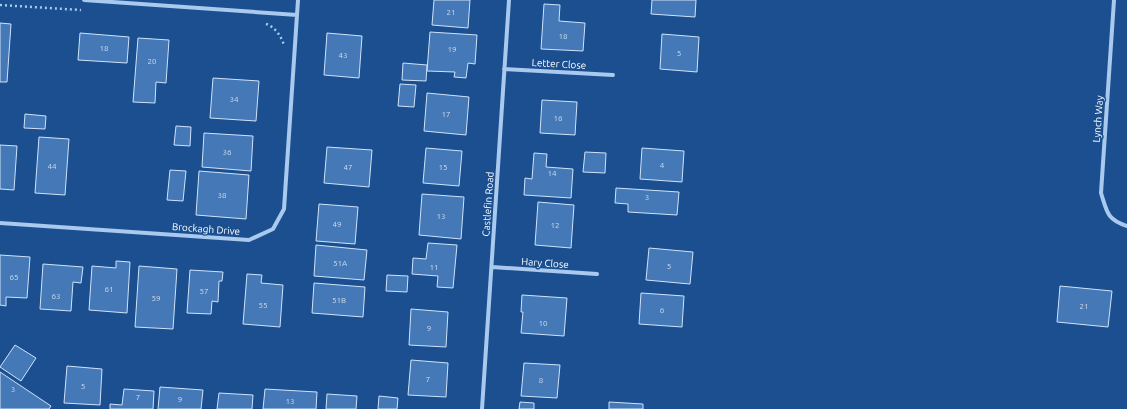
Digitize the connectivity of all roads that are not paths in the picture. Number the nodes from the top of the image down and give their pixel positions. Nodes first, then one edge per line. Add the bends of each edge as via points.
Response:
1 (84, 0) edge
2 (298, 0) edge
3 (510, 0) edge
4 (1114, 0) edge
5 (296, 15) junction
6 (504, 69) junction
7 (612, 75) dead end
8 (0, 223) edge
9 (1127, 226) edge
10 (492, 267) junction
11 (597, 274) dead end
12 (482, 409) edge

1 - 5 street
2 - 5 street, Brockagh Drive
3 - 6 street, Castlefin Road
4 - 9 street, Lynch Way via 1101,193 1107,213 1116,222
5 - 8 street, Brockagh Drive via 284,209 273,229 249,240
6 - 7 street, Letter Close
6 - 10 street, Castlefin Road
10 - 11 street, Hary Close
10 - 12 street, Castlefin Road

